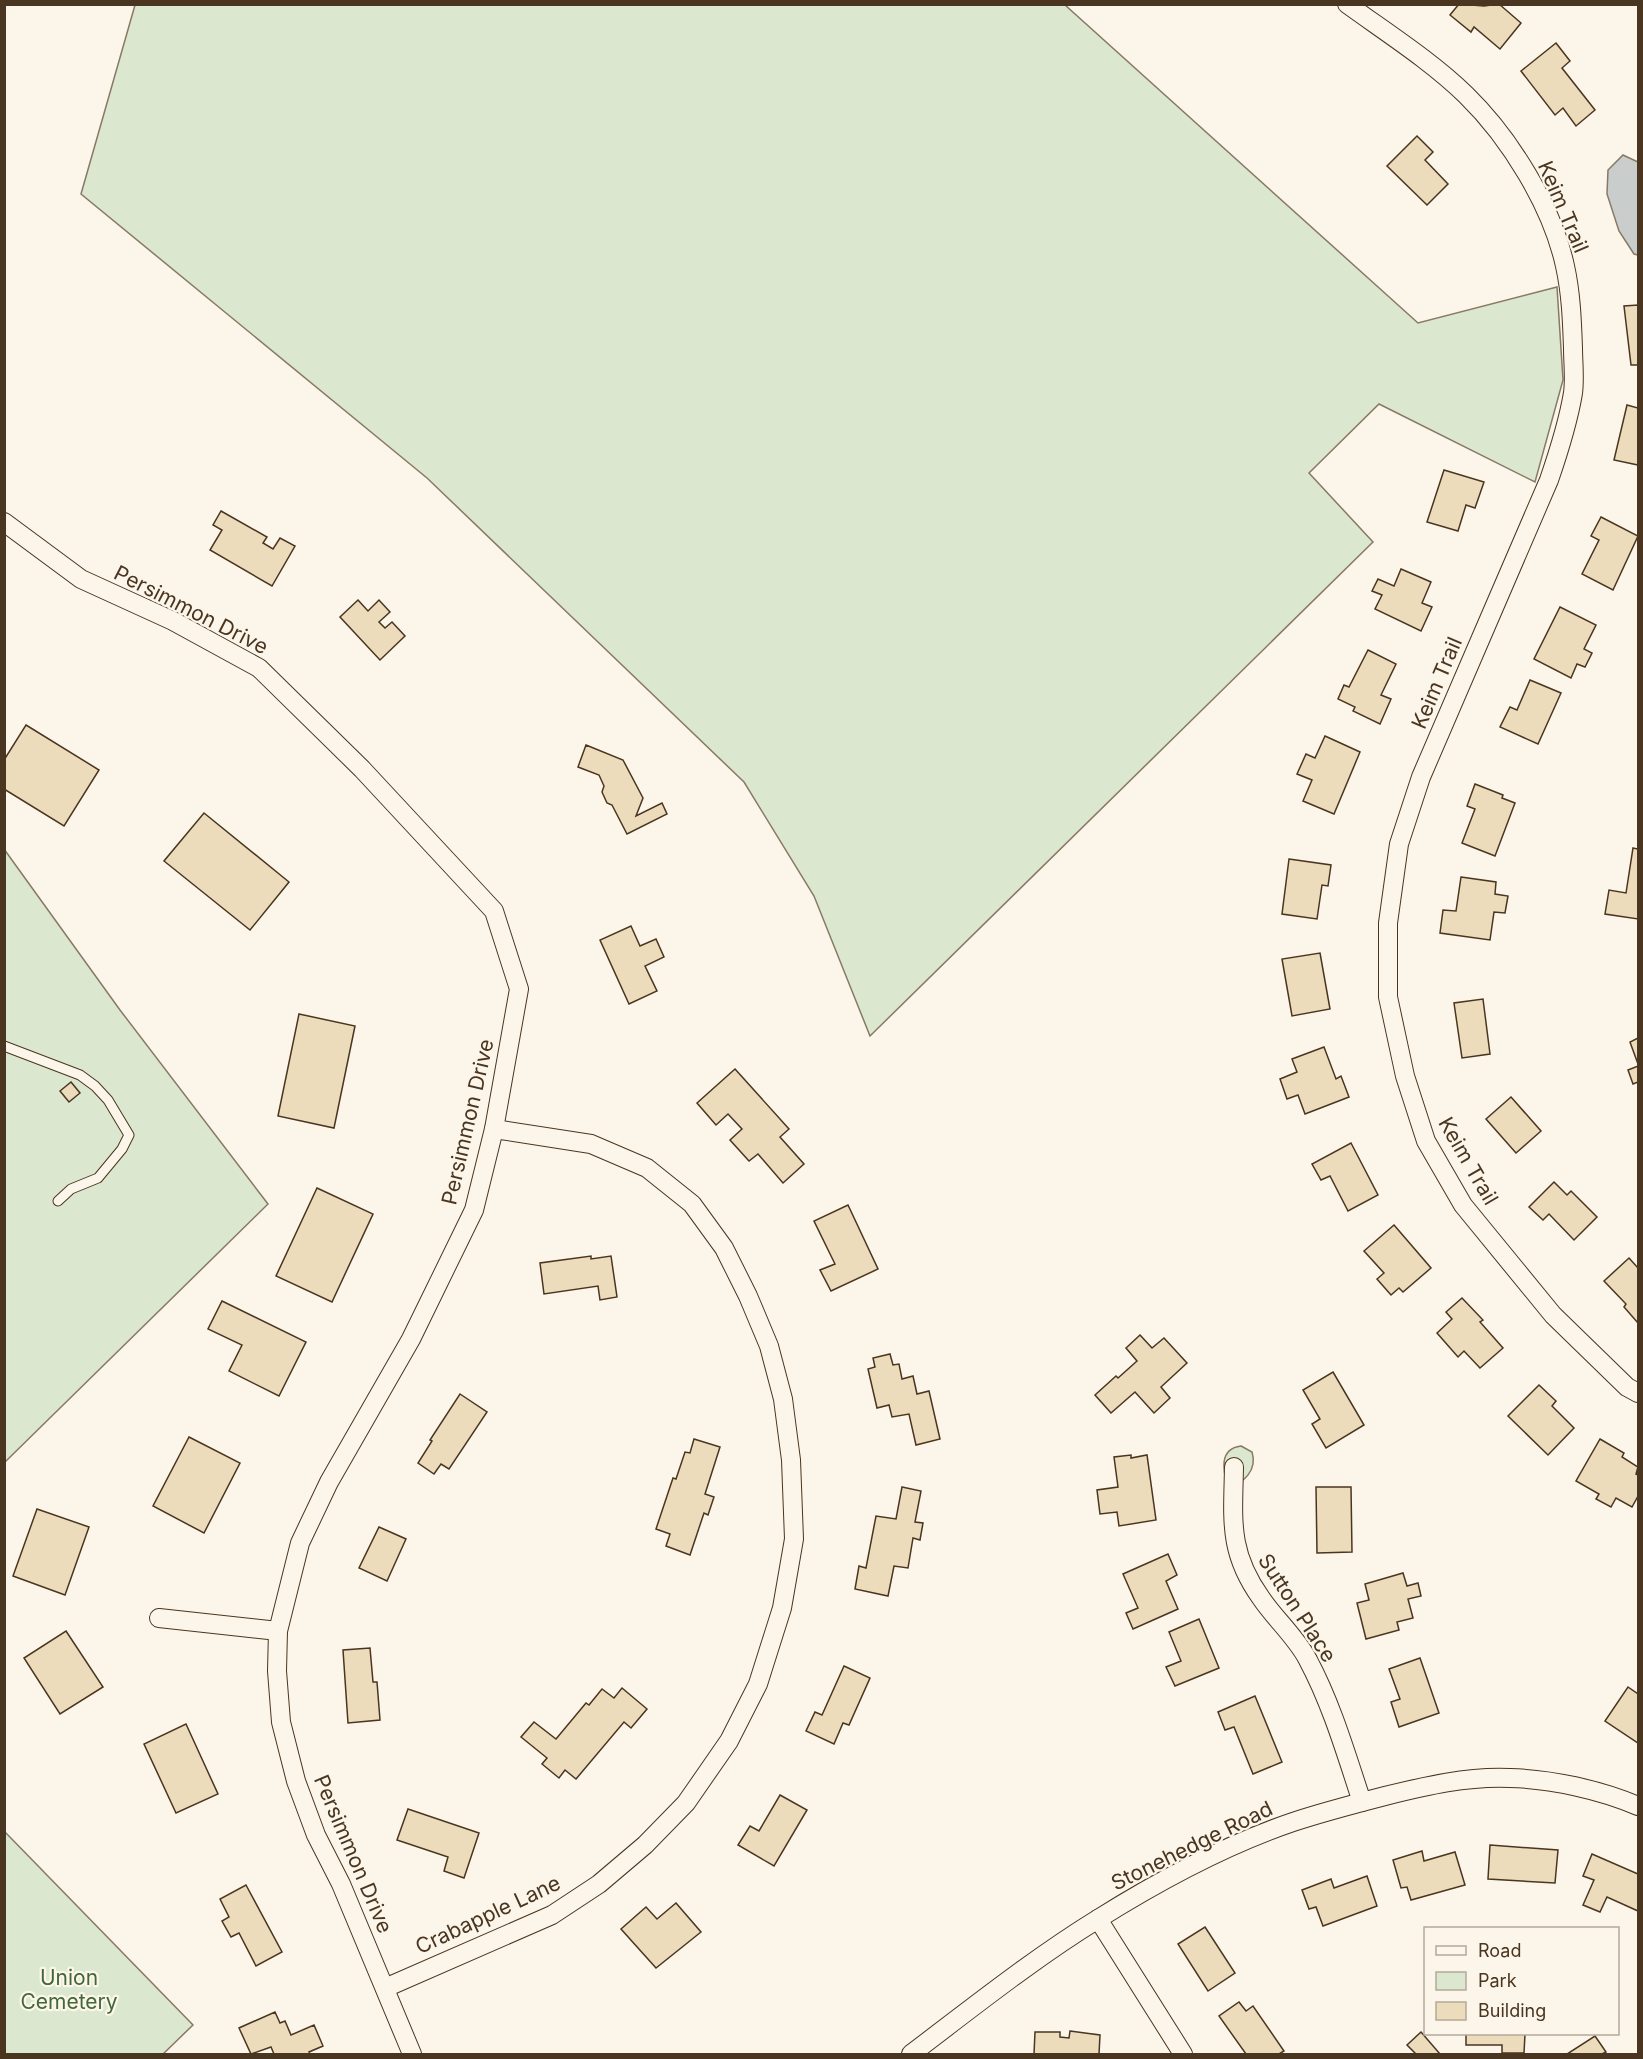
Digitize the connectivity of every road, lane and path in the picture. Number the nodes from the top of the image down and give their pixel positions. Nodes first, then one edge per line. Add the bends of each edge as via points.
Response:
1 (1347, 4) edge
2 (4, 522) edge
3 (4, 1046) edge
4 (494, 1130) junction
5 (58, 1201) dead end
6 (1638, 1393) edge
7 (1234, 1467) dead end
8 (159, 1618) dead end
9 (278, 1631) junction
10 (1362, 1802) junction
11 (1638, 1806) edge
12 (1098, 1919) junction
13 (385, 1988) junction
14 (412, 2055) edge
15 (911, 2055) edge
16 (1183, 2055) edge

1 - 6 street, Keim Trail via 1466,95 1498,131 1532,181 1552,228 1565,265 1572,313 1574,390 1565,432 1549,480 1421,777 1400,844 1388,923 1388,997 1405,1076 1426,1142 1463,1204 1553,1315 1627,1387
2 - 4 street, Persimmon Drive via 81,579 173,621 260,668 362,769 494,911 519,989
3 - 5 lane via 80,1075 108,1100 129,1135 98,1178 71,1189
4 - 9 street, Persimmon Drive via 470,1219 411,1339 329,1482 300,1543
4 - 13 street, Crabapple Lane via 591,1144 647,1168 692,1204 724,1248 769,1346 783,1400 791,1460 794,1539 782,1608 758,1684 729,1741 686,1803 599,1884 552,1915
7 - 10 street, Sutton Place via 1233,1526 1239,1559 1260,1597 1307,1658 1339,1732
8 - 9 street
9 - 13 street, Persimmon Drive via 281,1722 296,1781
10 - 11 street, Stonehedge Road via 1440,1782 1510,1778 1571,1786
10 - 12 street, Stonehedge Road via 1292,1823 1236,1846 1169,1878
12 - 15 street, Stonehedge Road via 1024,1969
12 - 16 street
13 - 14 street, Persimmon Drive

